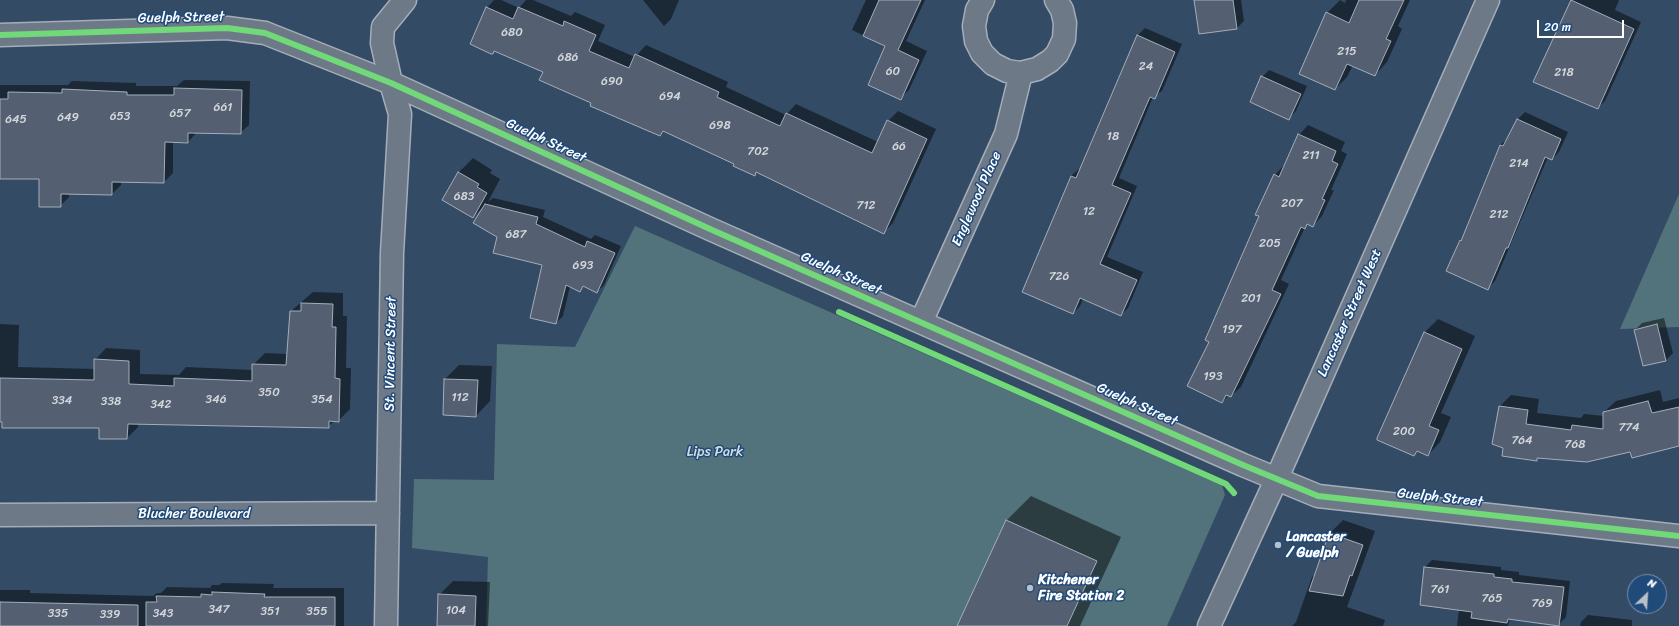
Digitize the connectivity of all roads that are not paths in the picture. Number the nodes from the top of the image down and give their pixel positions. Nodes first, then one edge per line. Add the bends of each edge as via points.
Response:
1 (405, 0) edge
2 (984, 0) edge
3 (1056, 0) edge
4 (1488, 0) edge
5 (0, 35) edge
6 (1021, 73) junction
7 (391, 83) junction
8 (922, 322) junction
9 (1276, 480) junction
10 (388, 513) junction
11 (0, 515) edge
12 (1679, 536) edge
13 (386, 626) edge
14 (1209, 626) edge

1 - 7 street, St. Vincent Street via 383,27 382,43
2 - 6 street via 977,10 974,26 976,41 982,53 993,64 1007,71
3 - 6 street via 1065,23 1064,39 1057,54 1037,69
4 - 9 street, Lancaster Street West
5 - 7 street, Guelph Street via 235,29 265,33
6 - 8 street, Englewood Place via 1006,134
7 - 8 street, Guelph Street via 710,229
7 - 10 street, St. Vincent Street via 400,114 392,253
8 - 9 street, Guelph Street
9 - 12 street, Guelph Street via 1318,496
9 - 14 street, Lancaster Street West
10 - 11 street, Blucher Boulevard
10 - 13 street, St. Vincent Street

